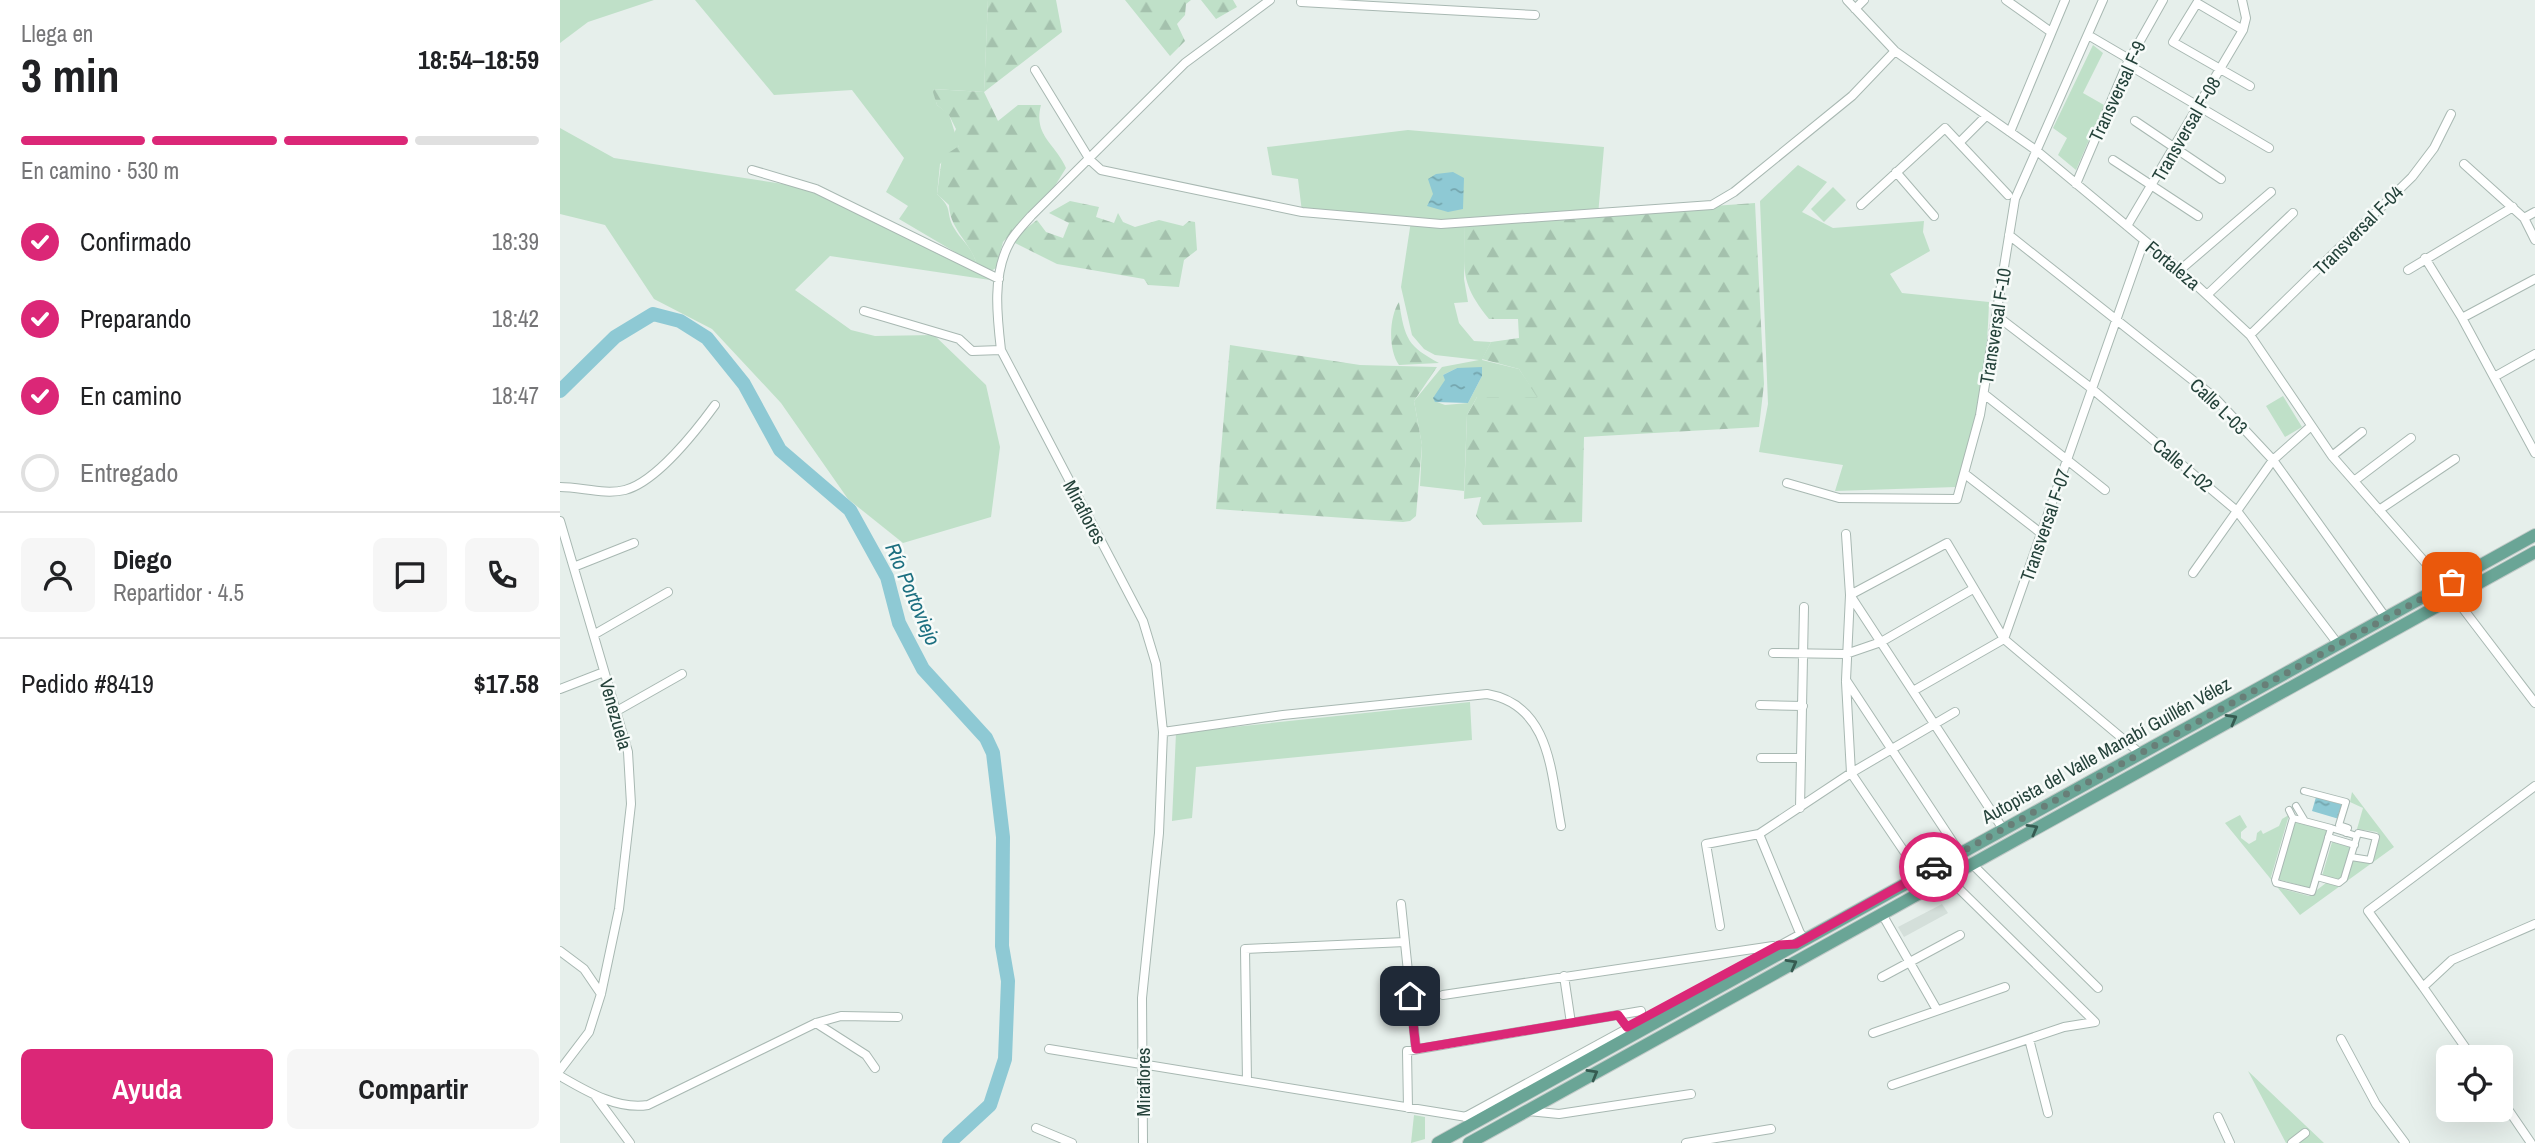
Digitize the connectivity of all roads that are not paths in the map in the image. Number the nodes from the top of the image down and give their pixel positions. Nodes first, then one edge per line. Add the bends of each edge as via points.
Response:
1 (1270, 0) edge
2 (1847, 0) edge
3 (1864, 0) edge
4 (2006, 0) edge
5 (2065, 0) edge
6 (2103, 0) edge
7 (2163, 0) edge
8 (2242, 0) edge
9 (1324, 1) edge
10 (1301, 2) edge
11 (1855, 9) junction
12 (1535, 15) dead end
13 (2243, 30) junction
14 (2051, 32) junction
15 (2088, 35) junction
16 (1895, 51) junction
17 (2128, 62) junction
18 (2221, 69) junction
19 (1035, 70) dead end
20 (2250, 86) dead end
21 (2199, 107) junction
22 (2451, 114) dead end
23 (1986, 116) junction
24 (2135, 121) dead end
25 (2010, 132) junction
26 (1960, 142) junction
27 (2269, 148) dead end
28 (2174, 149) junction
29 (2036, 150) junction
30 (1090, 160) junction
31 (2113, 160) dead end
32 (2463, 164) dead end
33 (752, 170) dead end
34 (1896, 172) junction
35 (2221, 178) dead end
36 (2076, 184) junction
37 (2153, 185) junction
38 (2270, 192) dead end
39 (2008, 195) dead end
40 (1861, 205) dead end
41 (2514, 207) junction
42 (2535, 212) edge
43 (2293, 213) dead end
44 (1934, 216) dead end
45 (2198, 216) dead end
46 (2524, 218) junction
47 (2127, 226) junction
48 (2009, 235) junction
49 (2535, 240) edge
50 (2144, 241) junction
51 (2425, 258) junction
52 (2180, 270) junction
53 (2408, 270) dead end
54 (999, 279) junction
55 (2535, 279) edge
56 (2208, 294) junction
57 (864, 311) dead end
58 (1997, 316) junction
59 (2116, 317) junction
60 (2462, 318) junction
61 (2250, 335) junction
62 (1001, 350) junction
63 (2535, 354) edge
64 (2494, 377) junction
65 (2091, 388) junction
66 (1984, 394) junction
67 (715, 405) dead end
68 (2310, 427) junction
69 (2362, 432) dead end
70 (2411, 438) dead end
71 (2535, 453) edge
72 (2332, 456) junction
73 (2455, 459) dead end
74 (2067, 460) junction
75 (2273, 460) junction
76 (1965, 474) junction
77 (2354, 481) junction
78 (1787, 482) dead end
79 (560, 487) edge
80 (2105, 490) dead end
81 (2379, 510) junction
82 (2236, 511) junction
83 (560, 521) edge
84 (1846, 534) dead end
85 (2042, 534) junction
86 (2535, 535) edge
87 (634, 543) dead end
88 (2535, 552) edge
89 (576, 566) junction
90 (2193, 573) dead end
91 (2445, 585) junction
92 (1973, 589) junction
93 (668, 592) dead end
94 (1850, 595) junction
95 (2454, 596) junction
96 (1804, 607) dead end
97 (2386, 618) junction
98 (595, 635) junction
99 (2004, 639) junction
100 (1881, 642) junction
101 (2338, 644) junction
102 (1773, 653) dead end
103 (1804, 653) junction
104 (1846, 654) junction
105 (604, 672) junction
106 (682, 674) dead end
107 (1846, 680) junction
108 (560, 689) edge
109 (1913, 691) junction
110 (2535, 703) edge
111 (1760, 705) dead end
112 (1803, 706) junction
113 (615, 712) junction
114 (1955, 712) dead end
115 (1934, 725) junction
116 (1163, 732) junction
117 (1892, 750) junction
118 (2141, 754) junction
119 (1761, 758) dead end
120 (1801, 758) junction
121 (1851, 774) junction
122 (2535, 786) edge
123 (2304, 791) dead end
124 (2297, 806) dead end
125 (1800, 808) junction
126 (2289, 810) dead end
127 (2293, 818) junction
128 (2305, 821) junction
129 (1561, 826) dead end
130 (2331, 828) junction
131 (2003, 830) junction
132 (2346, 833) junction
133 (1759, 834) junction
134 (2357, 836) junction
135 (2329, 837) junction
136 (1988, 838) junction
137 (2355, 845) junction
138 (1995, 850) junction
139 (1960, 853) junction
140 (2351, 857) junction
141 (1972, 864) junction
142 (1920, 875) junction
143 (1947, 877) junction
144 (2317, 877) junction
145 (1401, 904) dead end
146 (1882, 914) junction
147 (2535, 923) edge
148 (1720, 926) dead end
149 (1960, 935) dead end
150 (1800, 939) junction
151 (1405, 942) junction
152 (1779, 945) junction
153 (560, 951) edge
154 (1910, 962) junction
155 (1564, 976) junction
156 (1882, 977) dead end
157 (2005, 987) dead end
158 (2423, 987) junction
159 (2098, 988) dead end
160 (601, 994) junction
161 (1443, 995) dead end
162 (1641, 1010) dead end
163 (1937, 1010) junction
164 (1618, 1015) junction
165 (898, 1017) dead end
166 (816, 1023) junction
167 (1571, 1023) junction
168 (1629, 1031) junction
169 (1873, 1033) dead end
170 (2341, 1038) dead end
171 (2029, 1039) junction
172 (2464, 1045) edge
173 (1049, 1049) dead end
174 (1416, 1049) junction
175 (1144, 1066) junction
176 (875, 1068) dead end
177 (560, 1070) edge
178 (560, 1076) edge
179 (1247, 1080) junction
180 (1892, 1085) dead end
181 (1691, 1094) dead end
182 (596, 1097) junction
183 (1551, 1097) junction
184 (1408, 1108) junction
185 (1527, 1111) junction
186 (2048, 1113) dead end
187 (1559, 1114) junction
188 (1465, 1117) junction
189 (2218, 1117) dead end
190 (2513, 1117) edge
191 (1479, 1119) junction
192 (1036, 1128) dead end
193 (1771, 1129) dead end
194 (2305, 1133) dead end
195 (630, 1143) edge
196 (1072, 1143) edge
197 (1143, 1143) edge
198 (1438, 1143) edge
199 (1469, 1143) edge
200 (1686, 1143) edge
201 (2230, 1143) edge
202 (2292, 1143) edge
203 (2405, 1143) edge
204 (2531, 1143) edge

1 - 30 street, Miraflores via 1185,63
2 - 11 street, Fortaleza
3 - 11 street
4 - 14 street
5 - 14 street
6 - 15 street, Transversal F-10
7 - 17 street, Transversal F-9
8 - 13 street
9 - 10 street
9 - 12 street
11 - 16 street, Fortaleza
13 - 18 street, Transversal F-08
13 - 18 street via 2197,3 2174,38 2174,44
14 - 25 street
15 - 17 street
15 - 29 street, Transversal F-10
16 - 23 street, Fortaleza
16 - 30 street via 1852,96 1712,205 1465,224 1302,212 1101,170
17 - 21 street
17 - 36 street, Transversal F-9
18 - 20 street
18 - 21 street, Transversal F-08
19 - 30 street
21 - 27 street
21 - 28 street, Transversal F-08
22 - 61 street, Transversal F-04 via 2412,177
23 - 25 street, Fortaleza
23 - 26 street
24 - 28 street
25 - 29 street, Fortaleza
26 - 34 street via 1945,128
26 - 39 street
28 - 35 street
28 - 37 street, Transversal F-08
29 - 36 street, Fortaleza
29 - 48 street, Transversal F-10 via 2015,199
30 - 54 street, Miraflores via 1010,242
31 - 37 street
32 - 41 street
33 - 54 street via 816,189
34 - 40 street
34 - 44 street
36 - 47 street, Fortaleza
37 - 45 street
37 - 47 street, Transversal F-08
38 - 52 street
41 - 46 street
41 - 51 street
42 - 46 street
43 - 56 street
46 - 49 street
47 - 50 street, Fortaleza
48 - 58 street, Transversal F-10
48 - 59 street, Calle L-03
50 - 52 street, Fortaleza
50 - 59 street, Transversal F-07
51 - 53 street
51 - 60 street
52 - 56 street, Fortaleza
54 - 62 street, Miraflores via 996,319
55 - 60 street
56 - 61 street, Fortaleza
57 - 62 street via 959,339 972,351
58 - 65 street, Calle L-02
58 - 66 street, Transversal F-10
59 - 65 street, Transversal F-07
59 - 75 street, Calle L-03 via 2214,397
60 - 64 street
61 - 68 street, Fortaleza
62 - 116 street, Miraflores via 1143,621 1156,664
63 - 64 street
64 - 71 street
65 - 74 street, Transversal F-07
65 - 82 street, Calle L-02
66 - 74 street
66 - 76 street, Transversal F-10
67 - 79 street via 689,439 642,482 625,490 602,492
68 - 72 street, Fortaleza
68 - 75 street
69 - 72 street
70 - 77 street
72 - 77 street, Fortaleza
73 - 81 street
74 - 80 street
74 - 85 street, Transversal F-07
75 - 82 street
75 - 97 street, Calle L-03
76 - 78 street, Transversal F-10 via 1957,499 1839,498
76 - 85 street
77 - 81 street, Fortaleza
81 - 91 street, Fortaleza
82 - 90 street
82 - 101 street, Calle L-02
83 - 89 street, Venezuela
84 - 94 street
85 - 99 street, Transversal F-07
86 - 91 main road, Autopista del Valle Manabí Guillén Vélez
87 - 89 street
88 - 95 main road, Autopista del Valle Manabí Guillén Vélez
89 - 98 street, Venezuela
91 - 95 street, Fortaleza
91 - 97 main road, Autopista del Valle Manabí Guillén Vélez
92 - 94 street via 1947,543
92 - 99 street
92 - 100 street
93 - 98 street
94 - 100 street
94 - 104 street
95 - 110 street, Fortaleza
138 -> 95 main road, Autopista del Valle Manabí Guillén Vélez
96 - 103 street
97 - 101 main road, Autopista del Valle Manabí Guillén Vélez
98 - 105 street, Venezuela
99 - 109 street
99 - 118 street
100 - 104 street
100 - 109 street
101 - 118 main road, Autopista del Valle Manabí Guillén Vélez
102 - 103 street
103 - 104 street
103 - 112 street
104 - 107 street
105 - 108 street
105 - 113 street, Venezuela
106 - 113 street
107 - 117 street
107 - 121 street
109 - 115 street
111 - 112 street
112 - 120 street
113 - 160 street, Venezuela via 628,752 631,822
114 - 115 street
115 - 117 street
115 - 131 street
116 - 129 street via 1283,715 1501,696 1524,709 1542,734
116 - 175 street, Miraflores via 1159,834 1142,998
117 - 121 street
117 - 139 street
118 - 131 main road, Autopista del Valle Manabí Guillén Vélez
119 - 120 street
120 - 125 street
121 - 125 street
121 - 142 street
122 - 158 street via 2368,911
123 - 132 street via 2346,802 2339,825 2348,828
124 - 128 street
125 - 133 street
126 - 127 street
127 - 128 street
127 - 144 street via 2274,880 2309,893
128 - 130 street
130 - 132 street
130 - 135 street
131 - 136 main road, Autopista del Valle Manabí Guillén Vélez
132 - 134 street
133 - 148 street via 1706,844
133 - 150 street
134 - 137 street
134 - 140 street via 2376,837 2370,860
135 - 137 street
135 - 144 street
136 - 138 main road
136 - 139 main road, Autopista del Valle Manabí Guillén Vélez
137 - 140 street
138 - 141 main road, Autopista del Valle Manabí Guillén Vélez
139 - 142 main road, Autopista del Valle Manabí Guillén Vélez
140 - 144 street via 2339,883
141 - 143 main road, Autopista del Valle Manabí Guillén Vélez
141 - 159 street
142 - 150 main road, Autopista del Valle Manabí Guillén Vélez
143 - 146 main road, Autopista del Valle Manabí Guillén Vélez
143 - 171 street via 2095,1022
145 - 151 street
146 - 154 street
183 -> 146 main road, Autopista del Valle Manabí Guillén Vélez
147 - 158 street via 2452,960
149 - 154 street
150 - 152 street
150 - 168 main road, Autopista del Valle Manabí Guillén Vélez
151 - 174 street
151 - 179 street via 1245,948
152 - 155 street
152 - 168 street
153 - 160 street via 584,969
154 - 156 street
154 - 163 street
155 - 161 street
155 - 167 street
157 - 163 street
158 - 172 street
160 - 177 street, Venezuela via 589,1032
162 - 164 street
163 - 169 street
164 - 167 street
164 - 168 street
165 - 166 street via 841,1016
166 - 176 street via 866,1055
166 - 182 street via 648,1105 635,1107
167 - 174 street
168 - 188 street
168 - 191 main road, Autopista del Valle Manabí Guillén Vélez
170 - 203 street via 2382,1114
171 - 180 street
171 - 186 street
173 - 175 street
174 - 184 street via 1407,1051
175 - 179 street
175 - 197 street, Miraflores
178 - 182 street
179 - 184 street
181 - 187 street
182 - 195 street
183 - 185 main road, Autopista del Valle Manabí Guillén Vélez
183 - 187 street
184 - 188 street
185 - 187 street
185 - 199 main road, Autopista del Valle Manabí Guillén Vélez
188 - 191 street
189 - 201 street
190 - 204 street
191 - 198 main road, Autopista del Valle Manabí Guillén Vélez
192 - 196 street
193 - 200 street
194 - 202 street

